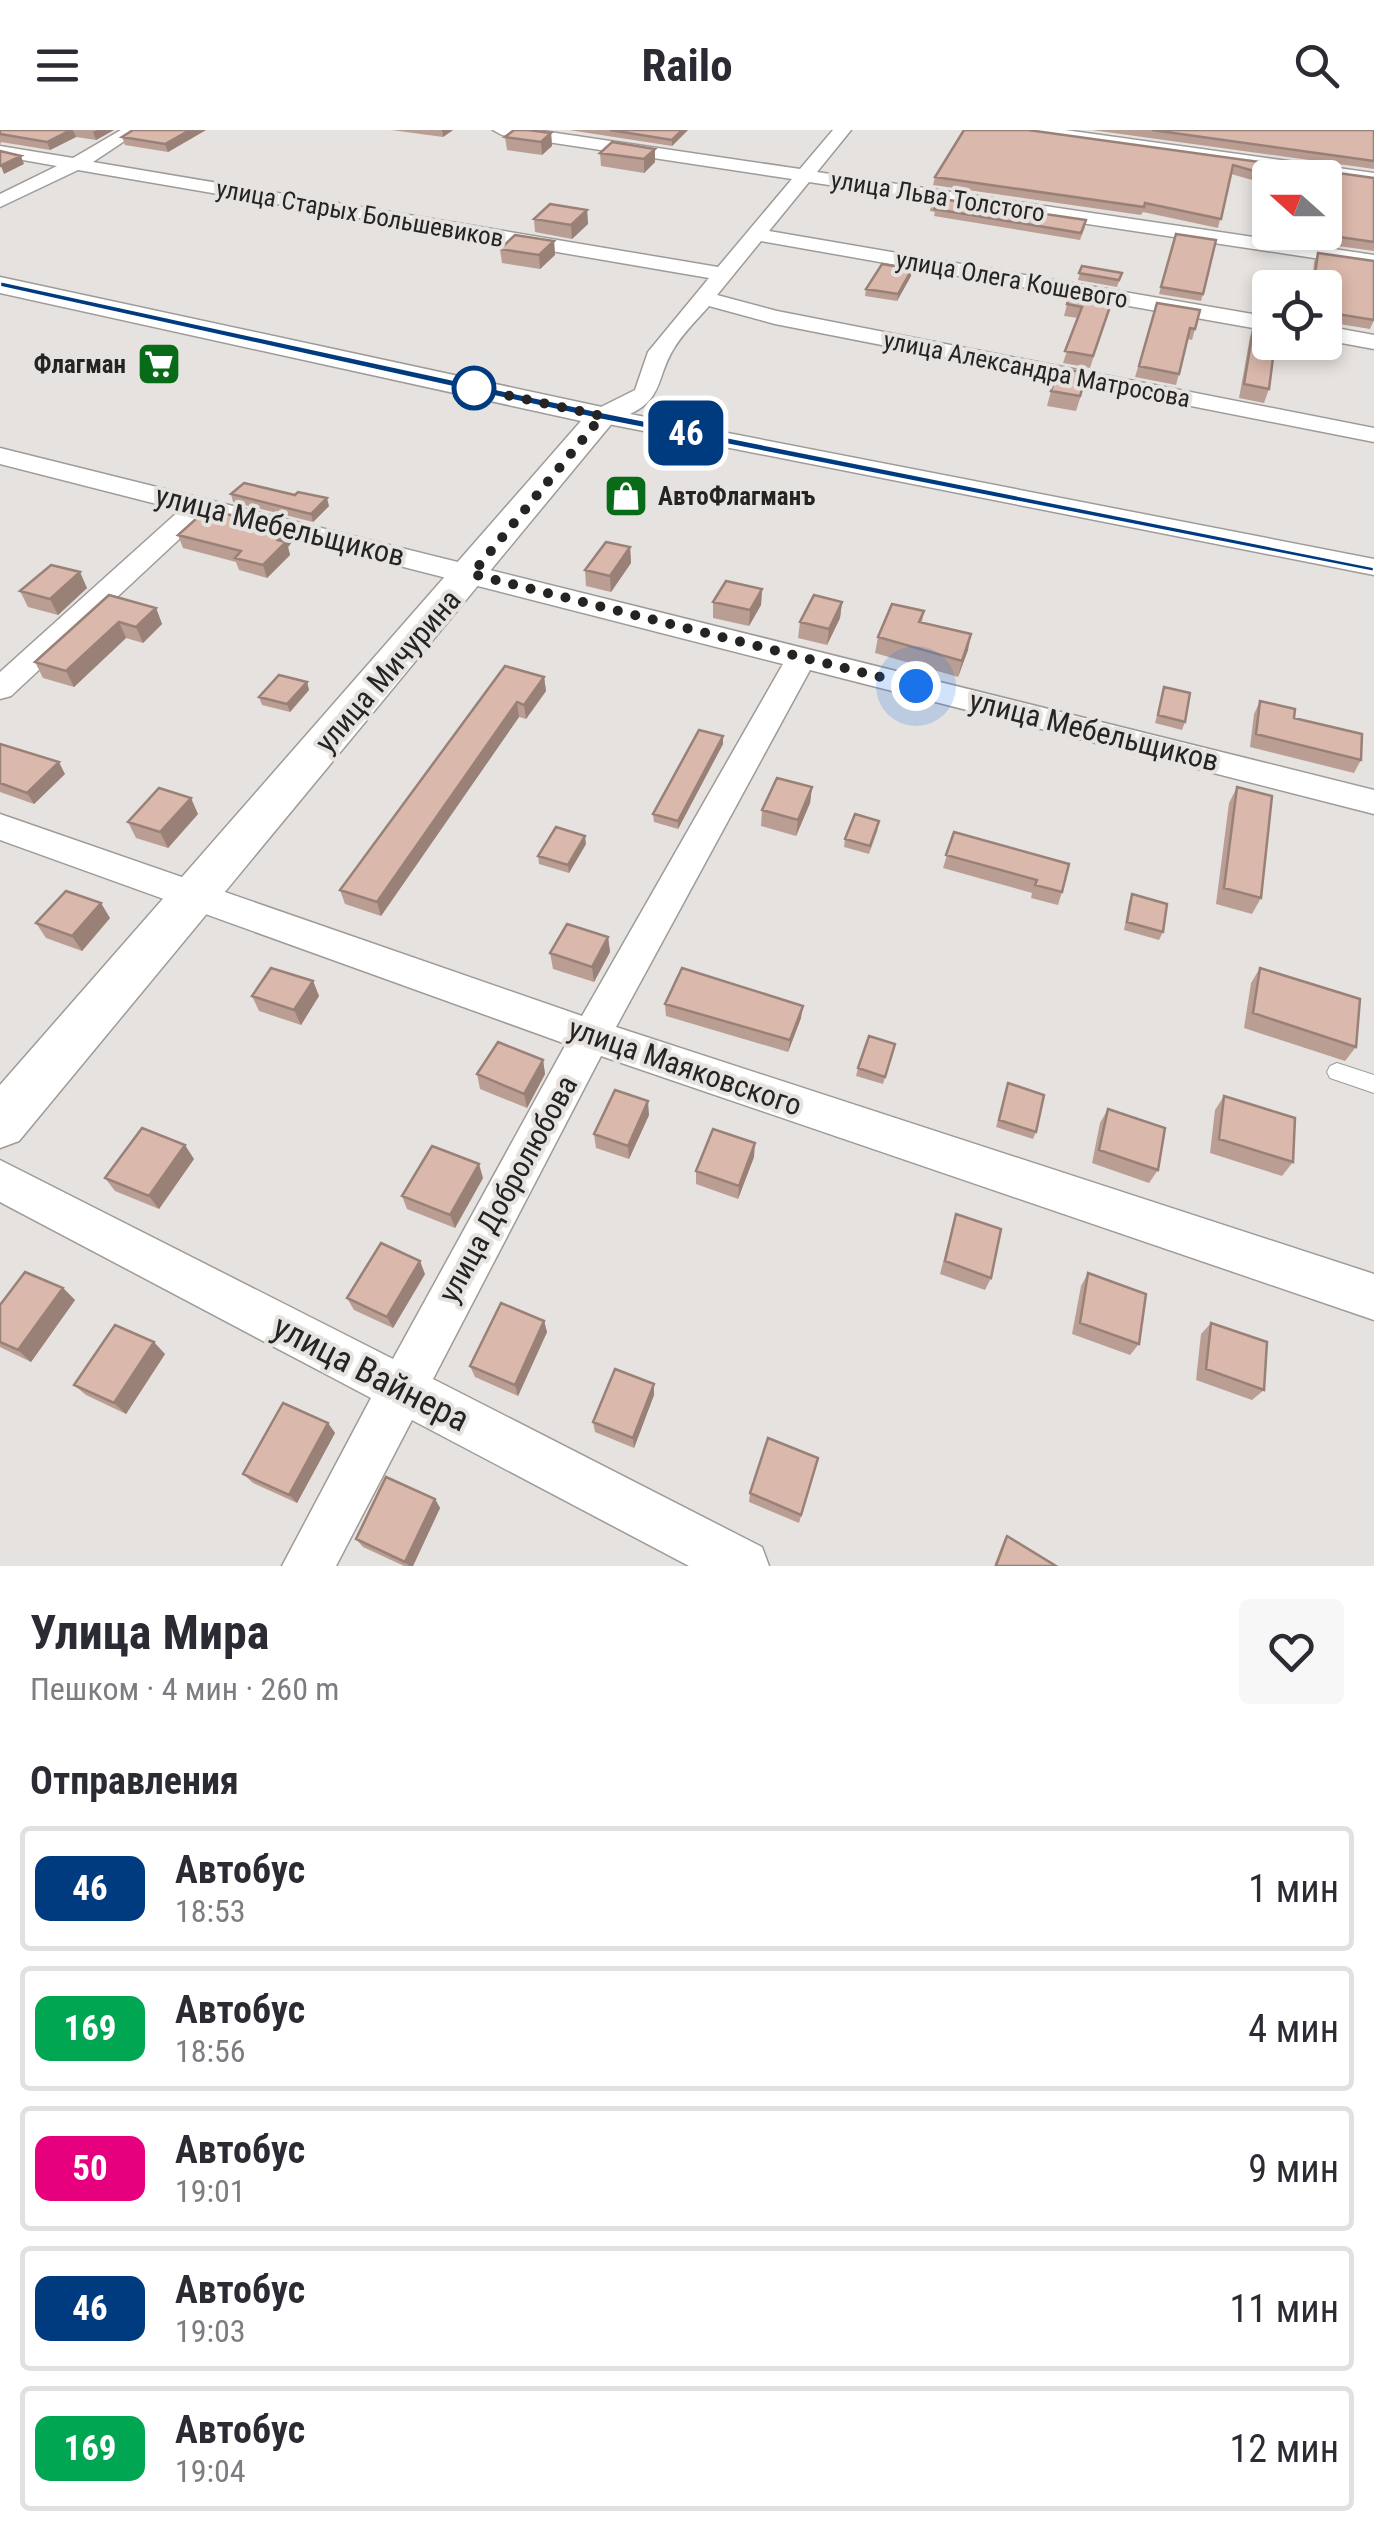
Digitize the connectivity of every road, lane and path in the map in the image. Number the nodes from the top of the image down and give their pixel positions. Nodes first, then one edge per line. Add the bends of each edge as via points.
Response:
1 (132, 130) edge
2 (502, 130) edge
3 (842, 130) edge
4 (1028, 130) edge
5 (0, 150) edge
6 (70, 163) junction
7 (805, 176) junction
8 (1374, 178) edge
9 (0, 201) edge
10 (753, 234) junction
11 (1374, 261) edge
12 (720, 274) junction
13 (0, 285) edge
14 (701, 297) junction
15 (1252, 321) edge
16 (1342, 336) edge
17 (1374, 342) edge
18 (602, 416) junction
19 (1374, 435) edge
20 (0, 456) edge
21 (198, 506) junction
22 (1374, 567) edge
23 (472, 574) junction
24 (802, 657) junction
25 (0, 689) edge
26 (1374, 802) edge
27 (0, 827) edge
28 (196, 897) junction
29 (592, 1036) junction
30 (1336, 1072) dead end
31 (1374, 1084) edge
32 (0, 1124) edge
33 (0, 1180) edge
34 (1374, 1297) edge
35 (400, 1389) junction
36 (308, 1566) edge
37 (743, 1566) edge

1 - 6 street via 99,155
2 - 7 street, улица Льва Толстого
3 - 7 street, улица Мичурина
4 - 8 street
5 - 6 street, улица Старых Большевиков
6 - 9 street
6 - 12 street, улица Старых Большевиков
7 - 10 street, улица Мичурина
7 - 11 street, улица Льва Толстого
10 - 12 street, улица Мичурина
10 - 15 street, улица Олега Кошевого
12 - 14 street, улица Мичурина
13 - 18 street
14 - 18 street, улица Мичурина via 659,352 652,387 632,407
14 - 19 street, улица Александра Матросова
16 - 17 street
18 - 22 street
18 - 23 street, улица Мичурина
20 - 21 street, улица Мебельщиков
21 - 23 street, улица Мебельщиков
21 - 25 street
23 - 24 street, улица Мебельщиков
23 - 28 street, улица Мичурина
24 - 26 street, улица Мебельщиков
24 - 29 street, улица Добролюбова
27 - 28 street, улица Маяковского
28 - 29 street, улица Маяковского
28 - 32 street, улица Мичурина
29 - 34 street, улица Маяковского
29 - 35 street, улица Добролюбова
30 - 31 lane
33 - 35 street, улица Вайнера
35 - 36 street, улица Добролюбова
35 - 37 street, улица Вайнера

